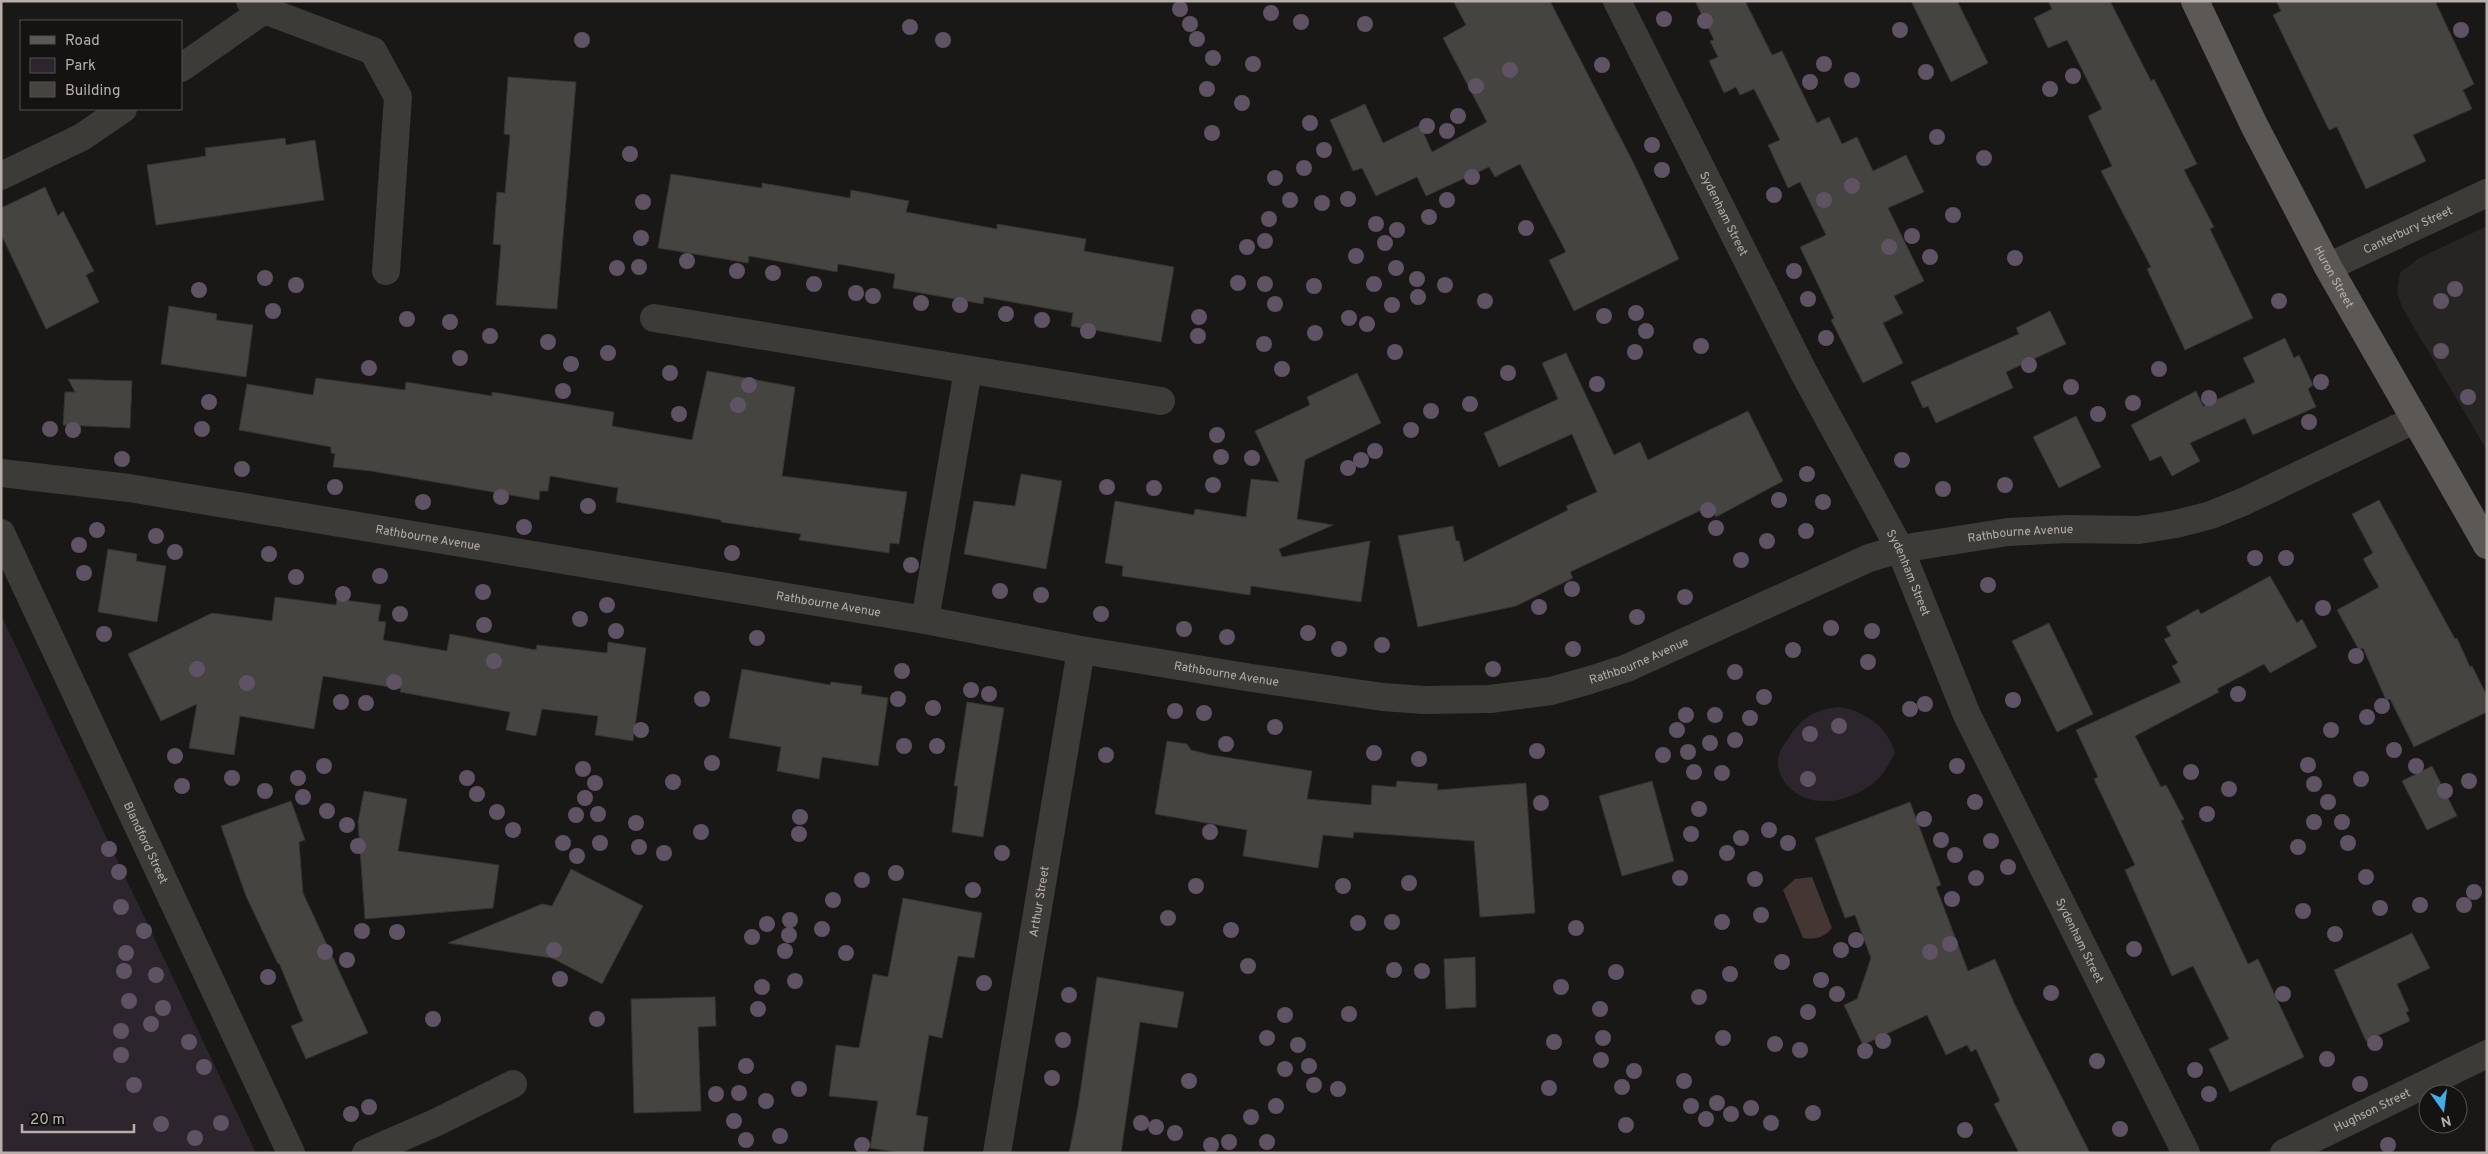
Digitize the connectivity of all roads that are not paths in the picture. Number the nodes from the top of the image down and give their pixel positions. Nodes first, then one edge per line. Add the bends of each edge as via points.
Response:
1 (1617, 1) edge
2 (2195, 1) edge
3 (257, 6) edge
4 (182, 67) edge
5 (122, 110) edge
6 (1, 176) edge
7 (2487, 193) edge
8 (2328, 267) junction
9 (386, 271) dead end
10 (654, 318) dead end
11 (968, 370) junction
12 (1161, 401) dead end
13 (2414, 420) junction
14 (1, 473) edge
15 (1, 533) edge
16 (2487, 545) edge
17 (1900, 548) junction
18 (925, 620) junction
19 (1081, 650) junction
20 (2487, 1054) edge
21 (513, 1084) dead end
22 (291, 1153) edge
23 (366, 1153) edge
24 (997, 1153) edge
25 (2186, 1153) edge
26 (2284, 1153) edge

1 - 17 street, Sydenham Street via 1804,373
2 - 8 main road, Huron Street via 2254,125
3 - 4 street
3 - 9 street via 373,50 398,97
5 - 6 street via 82,137
7 - 8 street, Canterbury Street
8 - 13 main road, Huron Street
10 - 11 street
11 - 12 street
11 - 18 street
13 - 16 main road, Huron Street
13 - 17 street, Rathbourne Avenue via 2245,501 2211,515 2176,524 2139,530 2008,532
14 - 18 street, Rathbourne Avenue via 129,488
15 - 22 street, Blandford Street
17 - 19 street, Rathbourne Avenue via 1869,558 1627,668 1551,691 1490,699 1383,698
17 - 25 street, Sydenham Street via 1967,715
18 - 19 street, Rathbourne Avenue
19 - 24 street, Arthur Street
20 - 26 street, Hughson Street
21 - 23 street

